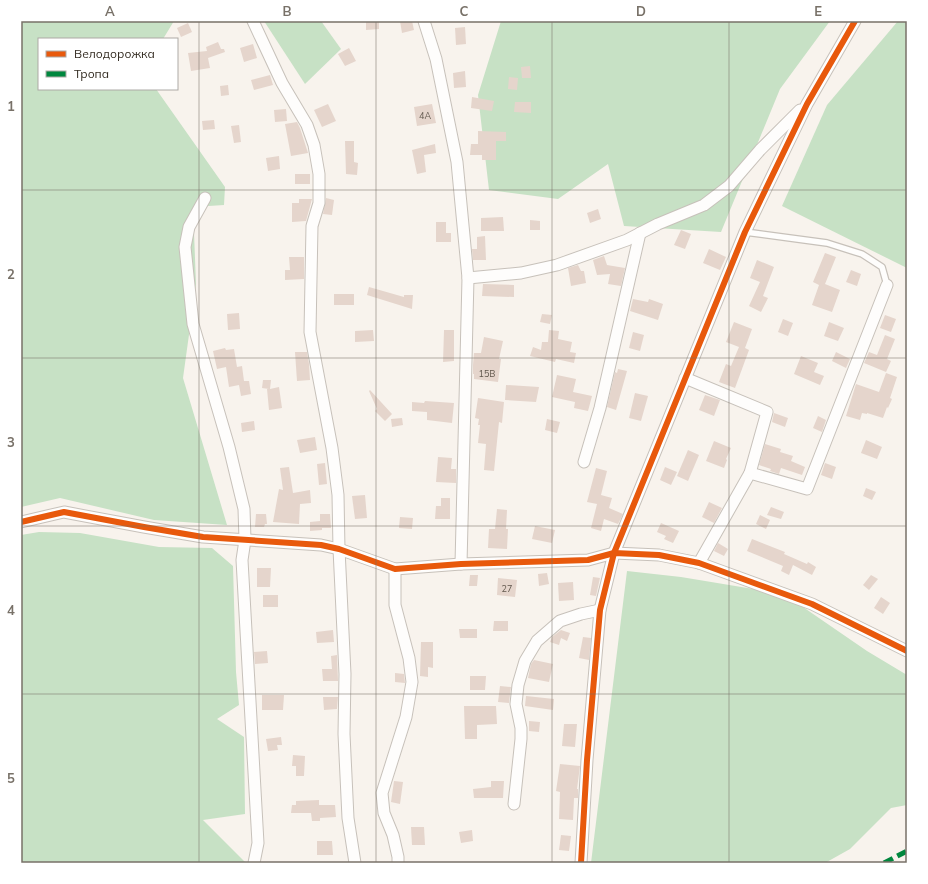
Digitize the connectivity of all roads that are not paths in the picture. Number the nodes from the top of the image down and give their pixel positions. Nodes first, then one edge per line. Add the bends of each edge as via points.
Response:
1 (253, 21) edge
2 (424, 21) edge
3 (855, 21) edge
4 (807, 104) junction
5 (204, 198) dead end
6 (745, 232) junction
7 (640, 234) junction
8 (468, 278) junction
9 (887, 285) joint
10 (685, 378) junction
11 (584, 462) dead end
12 (750, 473) junction
13 (21, 522) edge
14 (245, 540) junction
15 (339, 549) junction
16 (614, 553) junction
17 (699, 563) junction
18 (461, 564) junction
19 (395, 569) junction
20 (600, 610) junction
21 (907, 651) edge
22 (514, 804) dead end
23 (254, 863) edge
24 (356, 863) edge
25 (398, 863) edge
26 (581, 863) edge

1 - 15 street via 282,83 307,125 314,145 319,174 319,203 312,226 310,332 332,448 338,495
2 - 8 street via 436,59 456,162
3 - 4 street
4 - 6 street
4 - 7 street via 728,186 704,205
5 - 14 street via 189,227 185,247 193,324 230,447 244,509
6 - 9 lane via 827,242 862,254 882,267
6 - 10 street
7 - 8 street via 557,265 522,273
7 - 11 street via 600,408
8 - 18 street
9 - 12 street via 807,489
10 - 12 street via 767,412
10 - 16 street
12 - 17 street
13 - 14 street via 64,512 196,536
14 - 15 street via 321,545
14 - 23 street via 242,560 258,843
15 - 19 street
15 - 24 street via 348,818
16 - 17 street via 659,555
16 - 18 street via 588,560
16 - 20 street
17 - 21 street via 812,604
18 - 19 street
19 - 25 street via 395,605 409,658 412,682 406,717 382,793 384,813 393,835
20 - 22 street via 560,621 537,641 525,661 516,704 522,728
20 - 26 street

